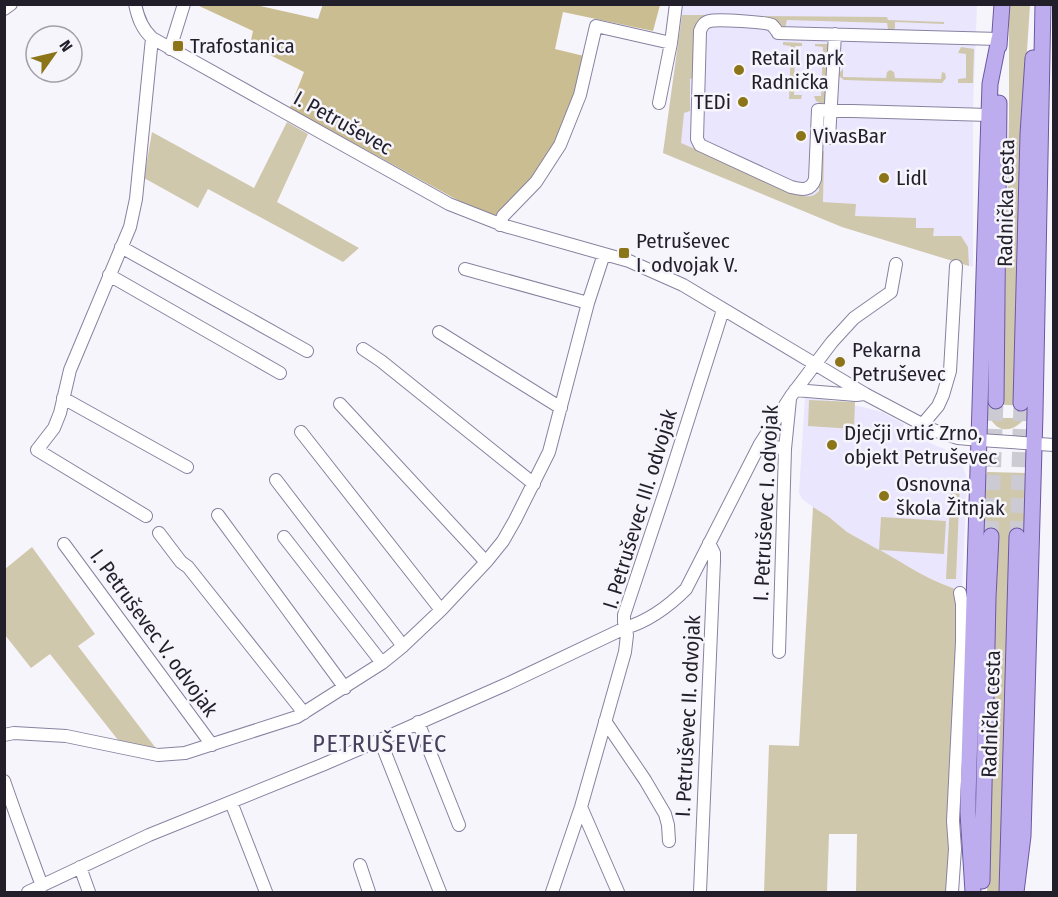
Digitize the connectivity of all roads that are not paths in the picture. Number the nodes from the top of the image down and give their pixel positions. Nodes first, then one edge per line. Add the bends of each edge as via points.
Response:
1 (11, 4) edge
2 (135, 4) edge
3 (184, 4) edge
4 (675, 4) edge
5 (1002, 4) edge
6 (1036, 4) edge
7 (1043, 4) edge
8 (4, 9) edge
9 (835, 34) junction
10 (153, 38) junction
11 (999, 39) junction
12 (671, 43) junction
13 (170, 49) junction
14 (659, 103) dead end
15 (824, 110) junction
16 (989, 115) junction
17 (829, 138) dead end
18 (1047, 152) edge
19 (500, 225) junction
20 (121, 247) junction
21 (604, 254) junction
22 (896, 264) dead end
23 (956, 266) dead end
24 (465, 269) dead end
25 (110, 275) junction
26 (588, 303) junction
27 (723, 310) junction
28 (439, 332) dead end
29 (363, 349) dead end
30 (307, 351) dead end
31 (816, 364) junction
32 (280, 373) dead end
33 (793, 393) junction
34 (865, 394) junction
35 (63, 398) junction
36 (996, 401) tunnel mouth
37 (1022, 403) tunnel mouth
38 (340, 404) dead end
39 (561, 408) junction
40 (922, 425) junction
41 (301, 432) dead end
42 (980, 440) junction
43 (1034, 443) junction
44 (760, 444) junction
45 (1053, 445) edge
46 (785, 450) junction
47 (187, 467) dead end
48 (276, 480) dead end
49 (534, 484) junction
50 (218, 515) dead end
51 (146, 516) dead end
52 (159, 533) dead end
53 (991, 536) tunnel mouth
54 (1017, 536) tunnel mouth
55 (284, 537) dead end
56 (709, 543) junction
57 (64, 544) dead end
58 (486, 562) junction
59 (960, 593) dead end
60 (441, 610) junction
61 (625, 628) junction
62 (403, 646) junction
63 (779, 652) dead end
64 (382, 663) junction
65 (345, 688) junction
66 (304, 713) junction
67 (605, 721) junction
68 (418, 722) junction
69 (4, 735) edge
70 (380, 740) junction
71 (212, 745) junction
72 (4, 781) edge
73 (231, 802) junction
74 (580, 807) junction
75 (459, 825) dead end
76 (669, 841) dead end
77 (360, 865) dead end
78 (80, 867) junction
79 (45, 888) edge
80 (28, 892) edge
81 (89, 892) edge
82 (266, 892) edge
83 (369, 892) edge
84 (440, 892) edge
85 (552, 892) edge
86 (618, 892) edge
87 (700, 892) edge
88 (952, 892) edge
89 (973, 892) edge
90 (981, 892) edge
91 (1006, 892) edge
92 (1016, 892) edge

1 - 8 street
2 - 10 street, I. Petruševec via 145,31
3 - 13 street
4 - 12 street
5 - 11 main road, Radnička cesta
6 - 37 main road, Radnička cesta via 1028,134
7 - 18 main road
9 - 11 street
9 - 15 street
9 - 15 street via 778,33 772,25 764,23 720,20 701,27 697,140 703,147 791,187 806,189 815,179
10 - 13 street, I. Petruševec
10 - 20 street via 136,199
11 - 16 main road via 990,84
11 - 36 main road, Radnička cesta
12 - 14 street
12 - 19 street via 596,26 580,96 560,145
13 - 19 street, I. Petruševec via 449,204
15 - 16 street
15 - 17 street
16 - 42 main road
18 - 43 main road
19 - 21 street, I. Petruševec
20 - 25 street
20 - 30 street
21 - 26 street, I. Petruševec V. odvojak
21 - 27 street, I. Petruševec via 683,285
22 - 31 street via 891,292 854,318
23 - 40 street via 950,371 938,406
24 - 26 street
25 - 32 street
25 - 35 street via 70,370
26 - 39 street, I. Petruševec V. odvojak
27 - 31 street, I. Petruševec
27 - 61 street, I. Petruševec III. odvojak via 624,615
28 - 39 street
29 - 49 street
31 - 33 street, I. Petruševec I. odvojak
31 - 34 street, I. Petruševec
33 - 34 street
33 - 44 street, I. Petruševec II. odvojak
33 - 46 street, I. Petruševec I. odvojak
34 - 40 street, I. Petruševec
35 - 47 street
35 - 51 street via 54,428 37,450
38 - 58 street
39 - 49 street, I. Petruševec V. odvojak via 549,452
40 - 42 street, I. Petruševec via 958,438
41 - 60 street
42 - 43 street, I. Petruševec
42 - 89 main road via 968,813
43 - 45 street, I. Petruševec
43 - 92 main road via 1023,836
44 - 46 street
44 - 56 street, I. Petruševec II. odvojak
46 - 63 street, I. Petruševec I. odvojak
48 - 62 street
49 - 58 street, I. Petruševec V. odvojak via 503,541
50 - 65 street
52 - 66 street
53 - 90 main road, Radnička cesta
54 - 91 main road, Radnička cesta
55 - 64 street
56 - 61 street, I. Petruševec II. odvojak via 686,589 672,603
56 - 87 street, I. Petruševec II. odvojak via 714,561
57 - 71 street, I. Petruševec V. odvojak
58 - 60 street, I. Petruševec V. odvojak
59 - 88 street via 962,642
60 - 62 street, I. Petruševec V. odvojak
61 - 67 street, I. Petruševec III. odvojak via 625,652
61 - 68 street, I. Petruševec II. odvojak
62 - 64 street, I. Petruševec V. odvojak
64 - 65 street, I. Petruševec V. odvojak
65 - 66 street, I. Petruševec V. odvojak
66 - 71 street, I. Petruševec V. odvojak
67 - 74 street, I. Petruševec III. odvojak
67 - 76 street via 665,814
68 - 70 street, I. Petruševec II. odvojak
68 - 75 street
69 - 71 street, I. Petruševec V. odvojak via 66,736 158,755
70 - 73 street, I. Petruševec II. odvojak
70 - 84 street
72 - 79 street
73 - 78 street, I. Petruševec II. odvojak
73 - 82 street
74 - 85 street, I. Petruševec III. odvojak
74 - 86 street
77 - 83 street
78 - 79 street, I. Petruševec II. odvojak
78 - 81 street
79 - 80 street, I. Petruševec II. odvojak

